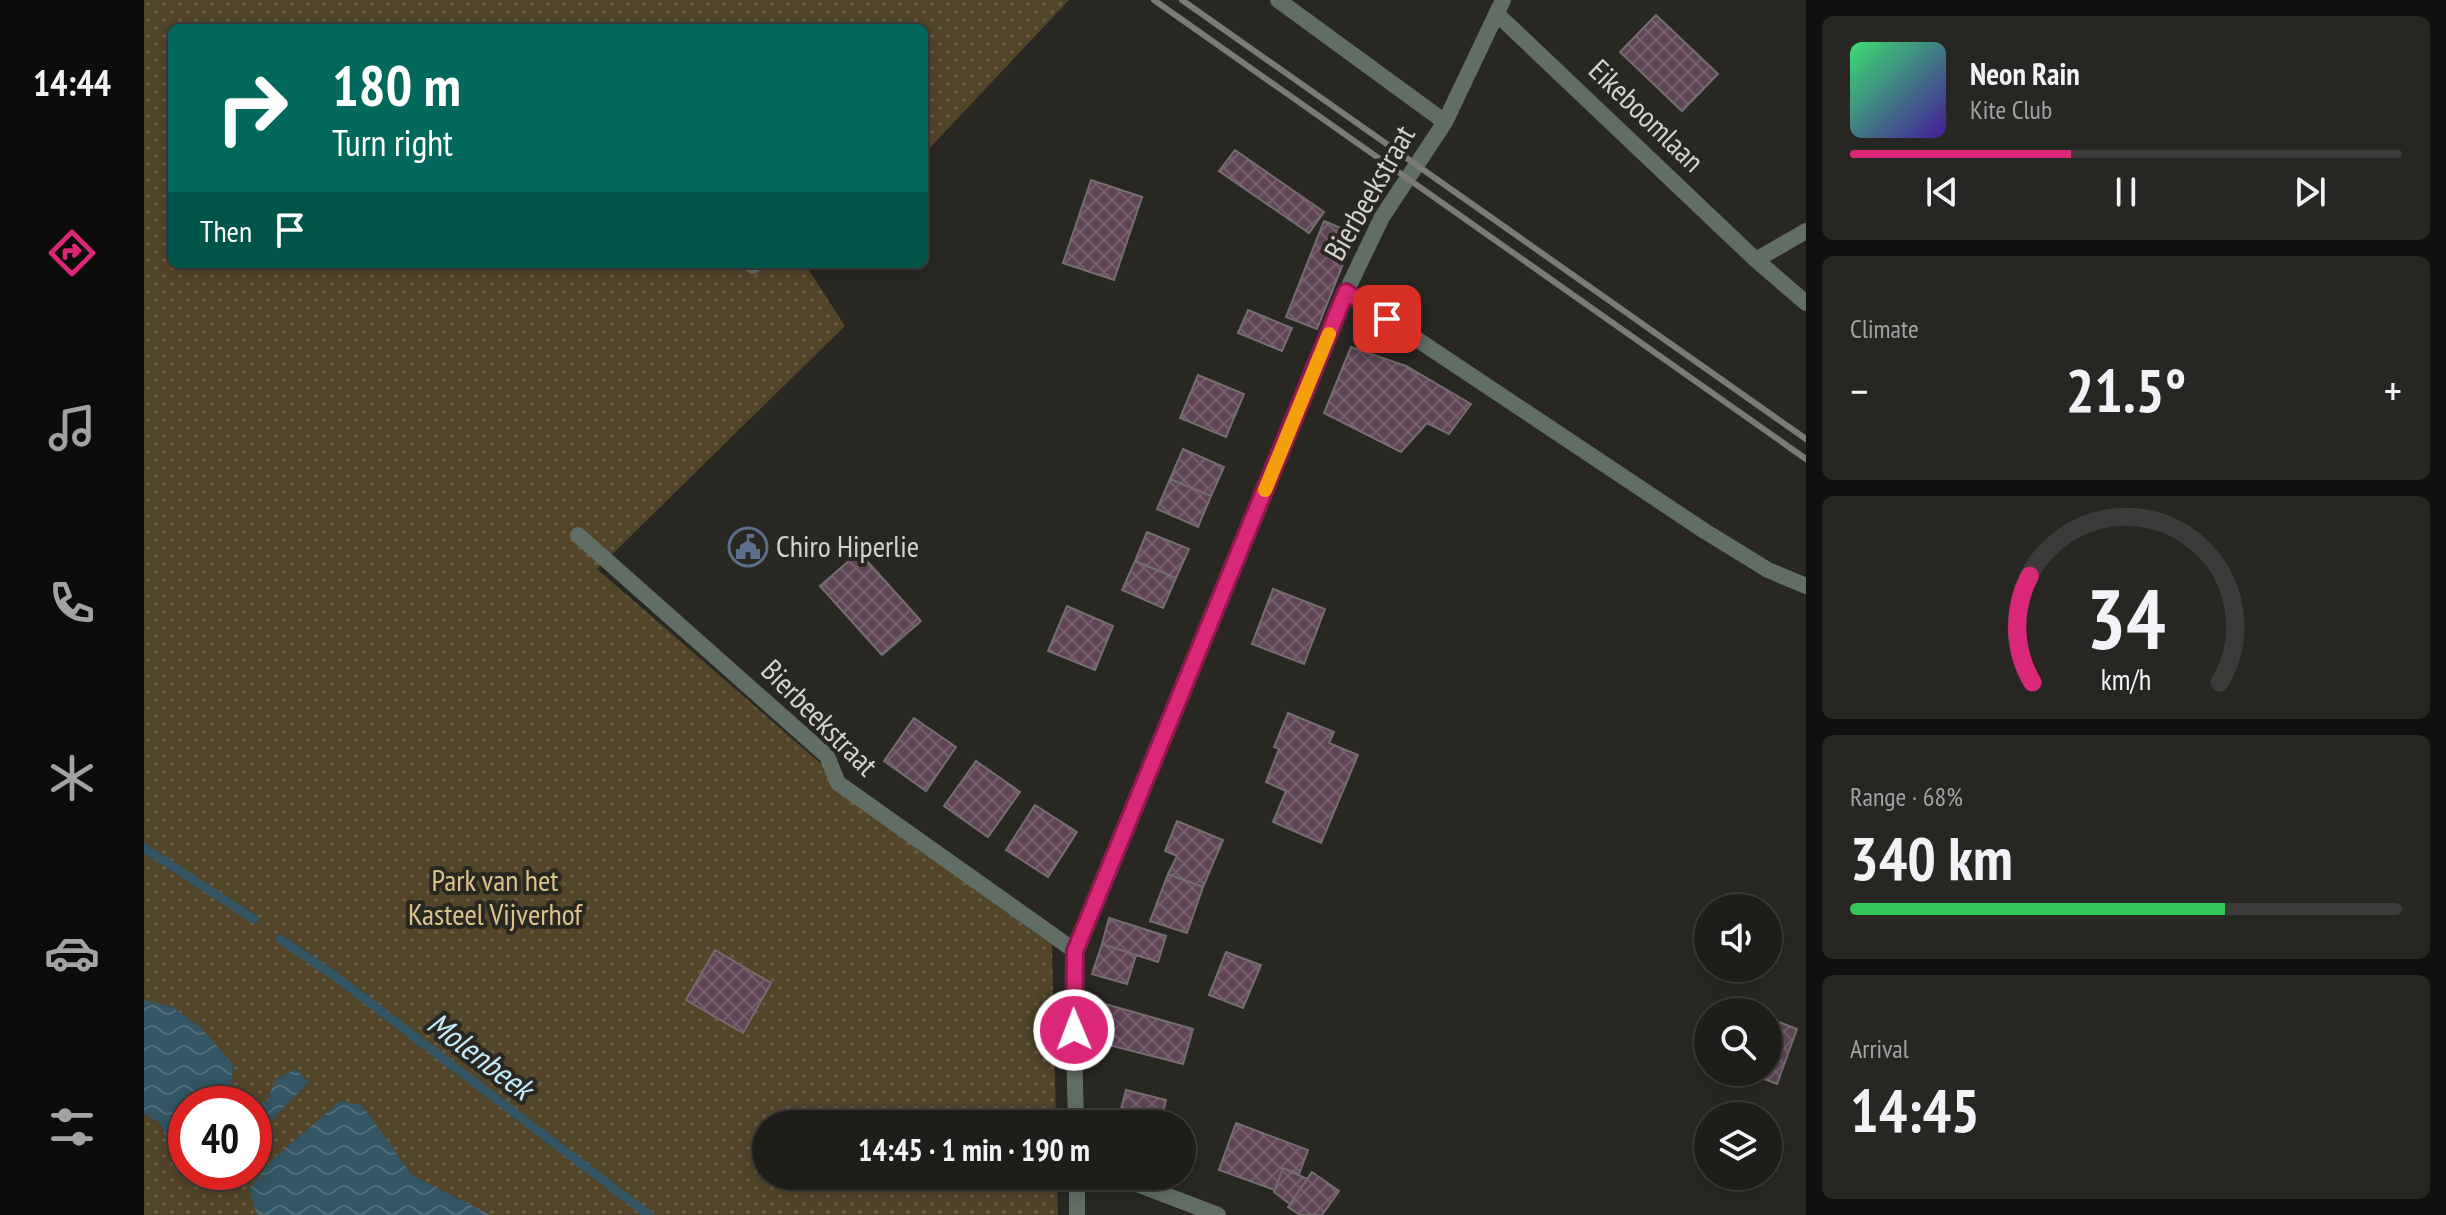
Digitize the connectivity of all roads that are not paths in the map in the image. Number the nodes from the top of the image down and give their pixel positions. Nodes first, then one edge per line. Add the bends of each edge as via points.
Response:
1 (1278, 0) edge
2 (1500, 7) edge
3 (1445, 122) junction
4 (1806, 231) edge
5 (1756, 260) junction
6 (1346, 292) junction
7 (1806, 303) edge
8 (578, 535) dead end
9 (1806, 586) edge
10 (1075, 951) junction
11 (1076, 1110) edge
12 (1077, 1190) edge
13 (1153, 1190) edge
14 (1077, 1215) edge
15 (1218, 1215) edge

1 - 3 street
2 - 3 street, Bierbeekstraat
2 - 5 street, Eikeboomlaan
3 - 6 street, Bierbeekstraat via 1382,217
4 - 5 street
5 - 7 street, Eikeboomlaan
6 - 9 street via 1703,530 1768,570
6 - 10 street, Bierbeekstraat
8 - 10 street, Bierbeekstraat via 827,756 838,783
10 - 11 street, Bierbeekstraat
12 - 14 street
13 - 15 street

